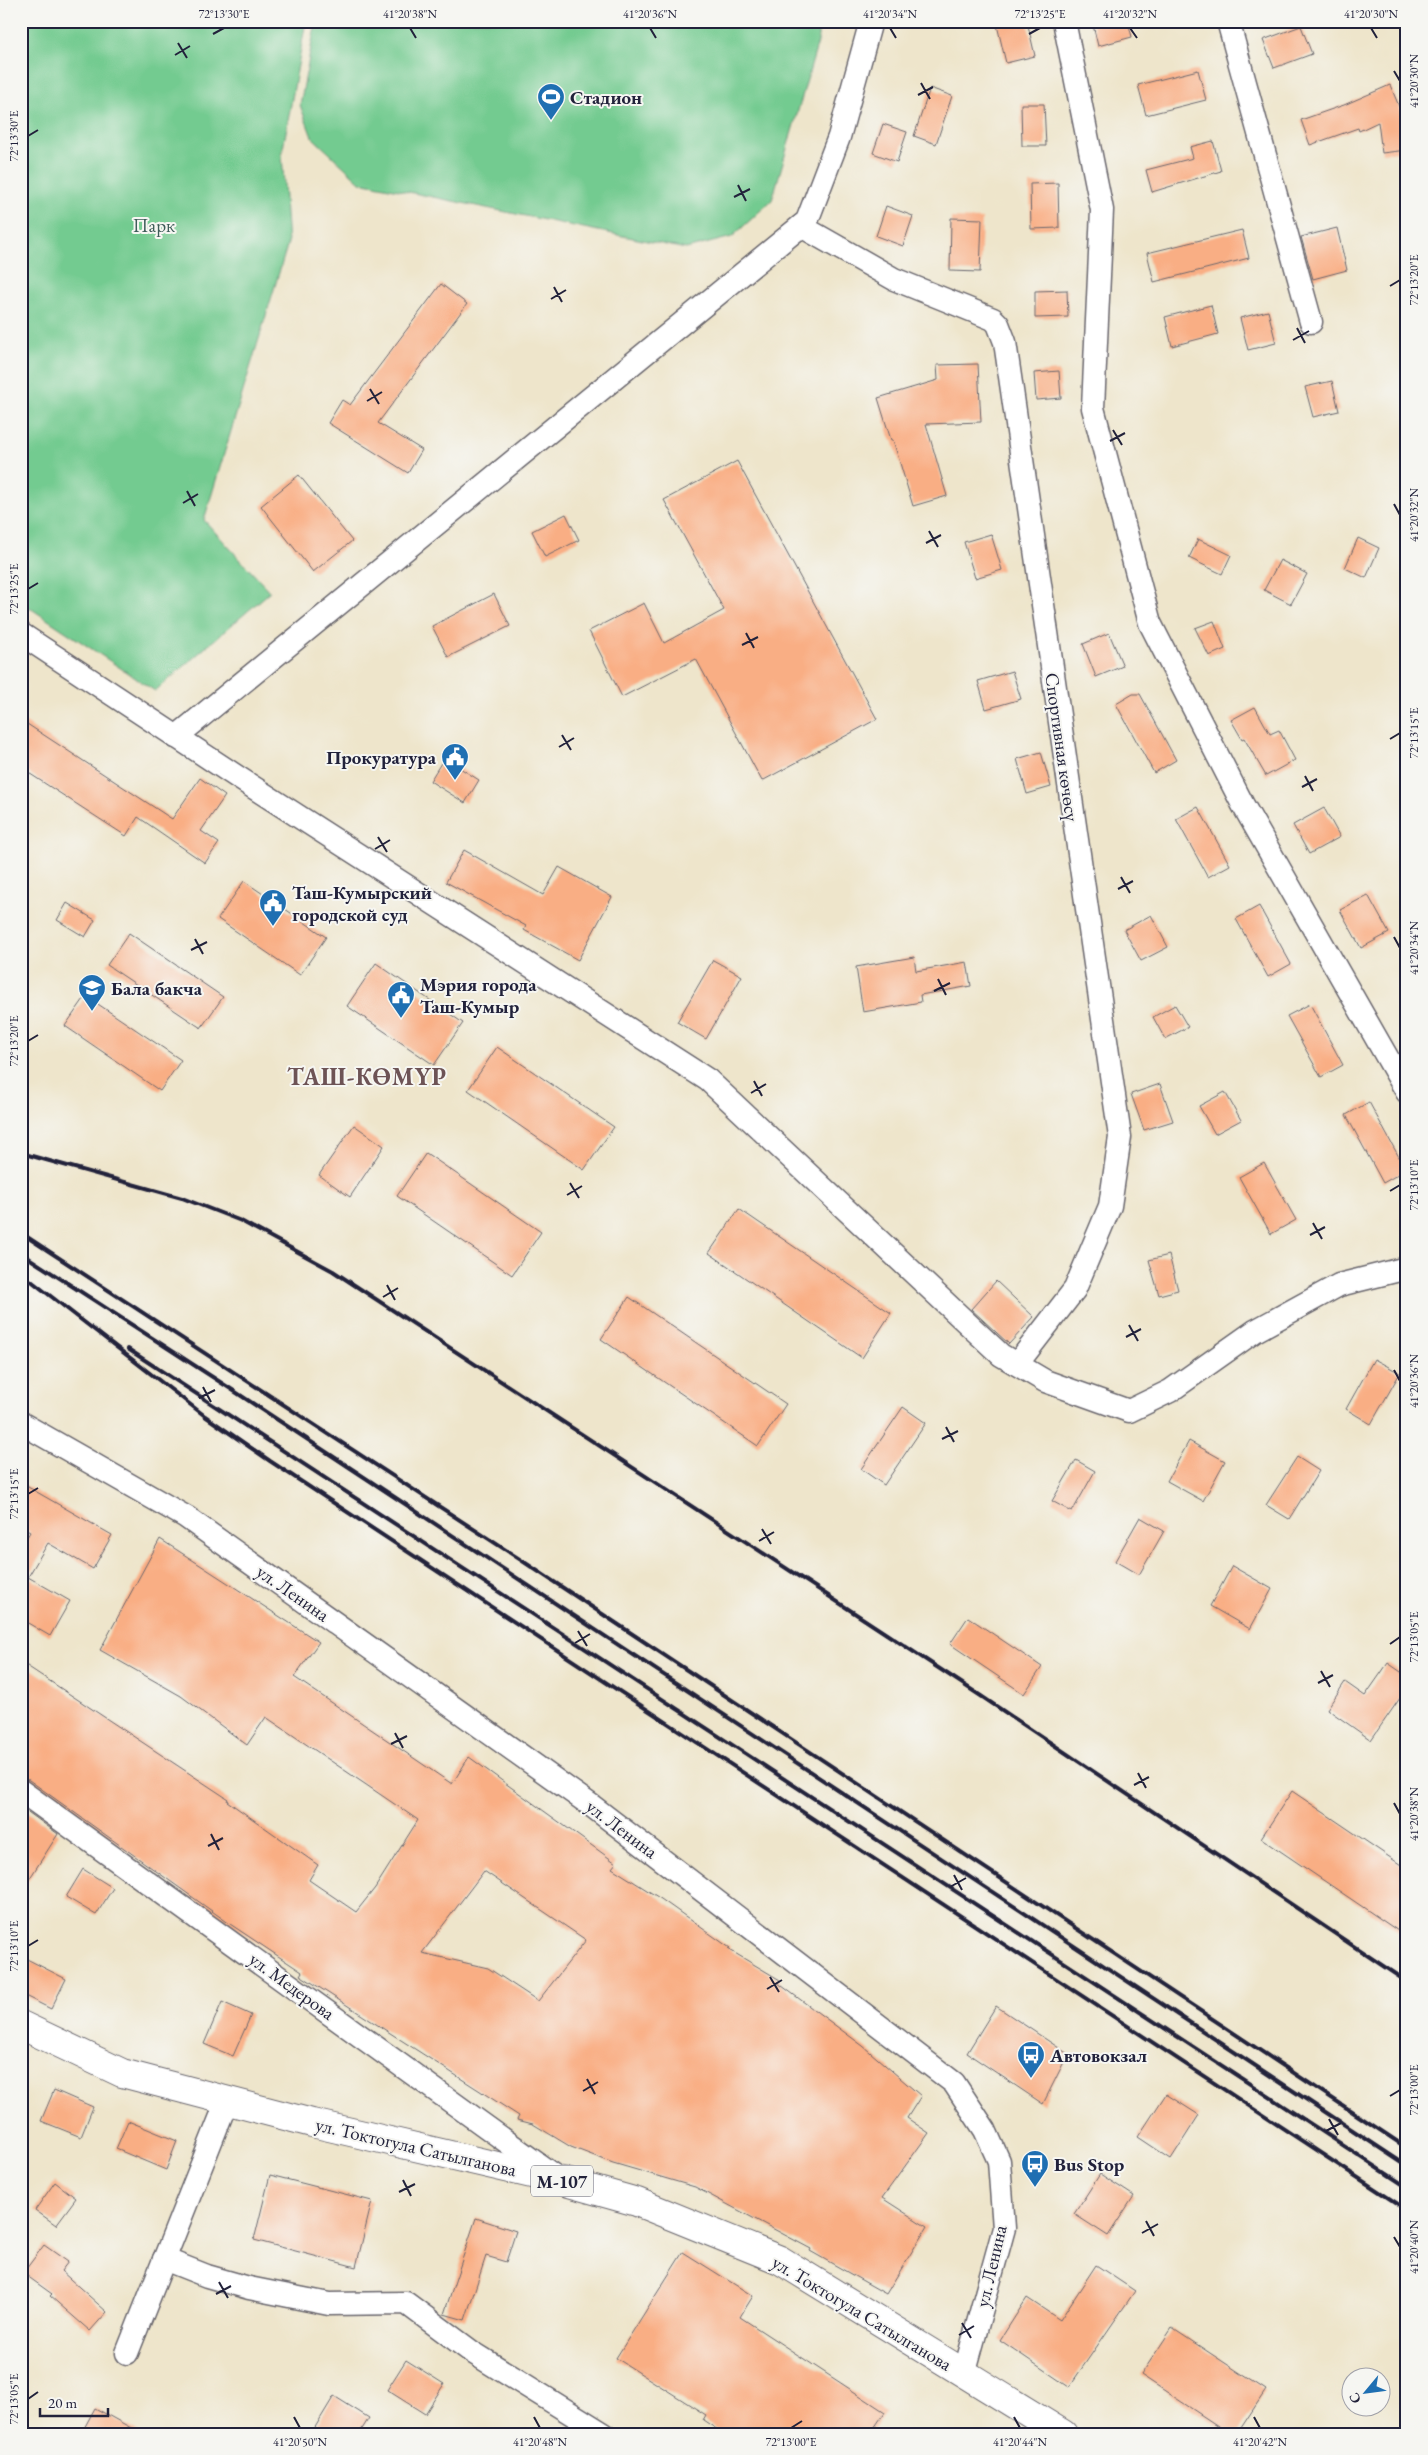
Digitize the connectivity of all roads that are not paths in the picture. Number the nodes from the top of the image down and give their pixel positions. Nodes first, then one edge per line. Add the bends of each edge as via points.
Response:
1 (871, 21) edge
2 (1064, 21) edge
3 (1228, 21) edge
4 (801, 226) junction
5 (1311, 322) dead end
6 (21, 634) edge
7 (176, 737) junction
8 (1407, 1092) edge
9 (1407, 1268) edge
10 (1017, 1364) junction
11 (21, 1423) edge
12 (21, 1791) edge
13 (21, 2025) edge
14 (227, 2101) junction
15 (562, 2181) junction
16 (164, 2259) junction
17 (127, 2353) dead end
18 (964, 2374) junction
19 (604, 2434) edge
20 (1063, 2434) edge

1 - 4 street via 839,137 807,221
2 - 8 street via 1102,210 1093,408 1150,623 1243,805
3 - 5 street
4 - 7 street
4 - 10 street, Спортивная көчөсү via 894,279 994,319 1004,342 1120,1138 1110,1206 1075,1289
6 - 7 street
7 - 10 street via 708,1080 1001,1355
9 - 10 street via 1338,1285 1255,1331 1170,1392 1129,1411 1045,1381
11 - 18 street, ул. Ленина via 186,1517 592,1806 954,2083 985,2130 999,2161 1004,2228
12 - 15 street, ул. Медерова
13 - 14 main road, ул. Токтогула Сатылганова / М-107 via 122,2073
14 - 15 main road, ул. Токтогула Сатылганова / М-107 via 312,2124
14 - 16 street
15 - 18 main road, ул. Токтогула Сатылганова / М-107 via 637,2202 780,2260
16 - 17 street
16 - 19 street via 206,2276 249,2288 329,2304 406,2303 472,2352
18 - 20 main road, ул. Токтогула Сатылганова / М-107

